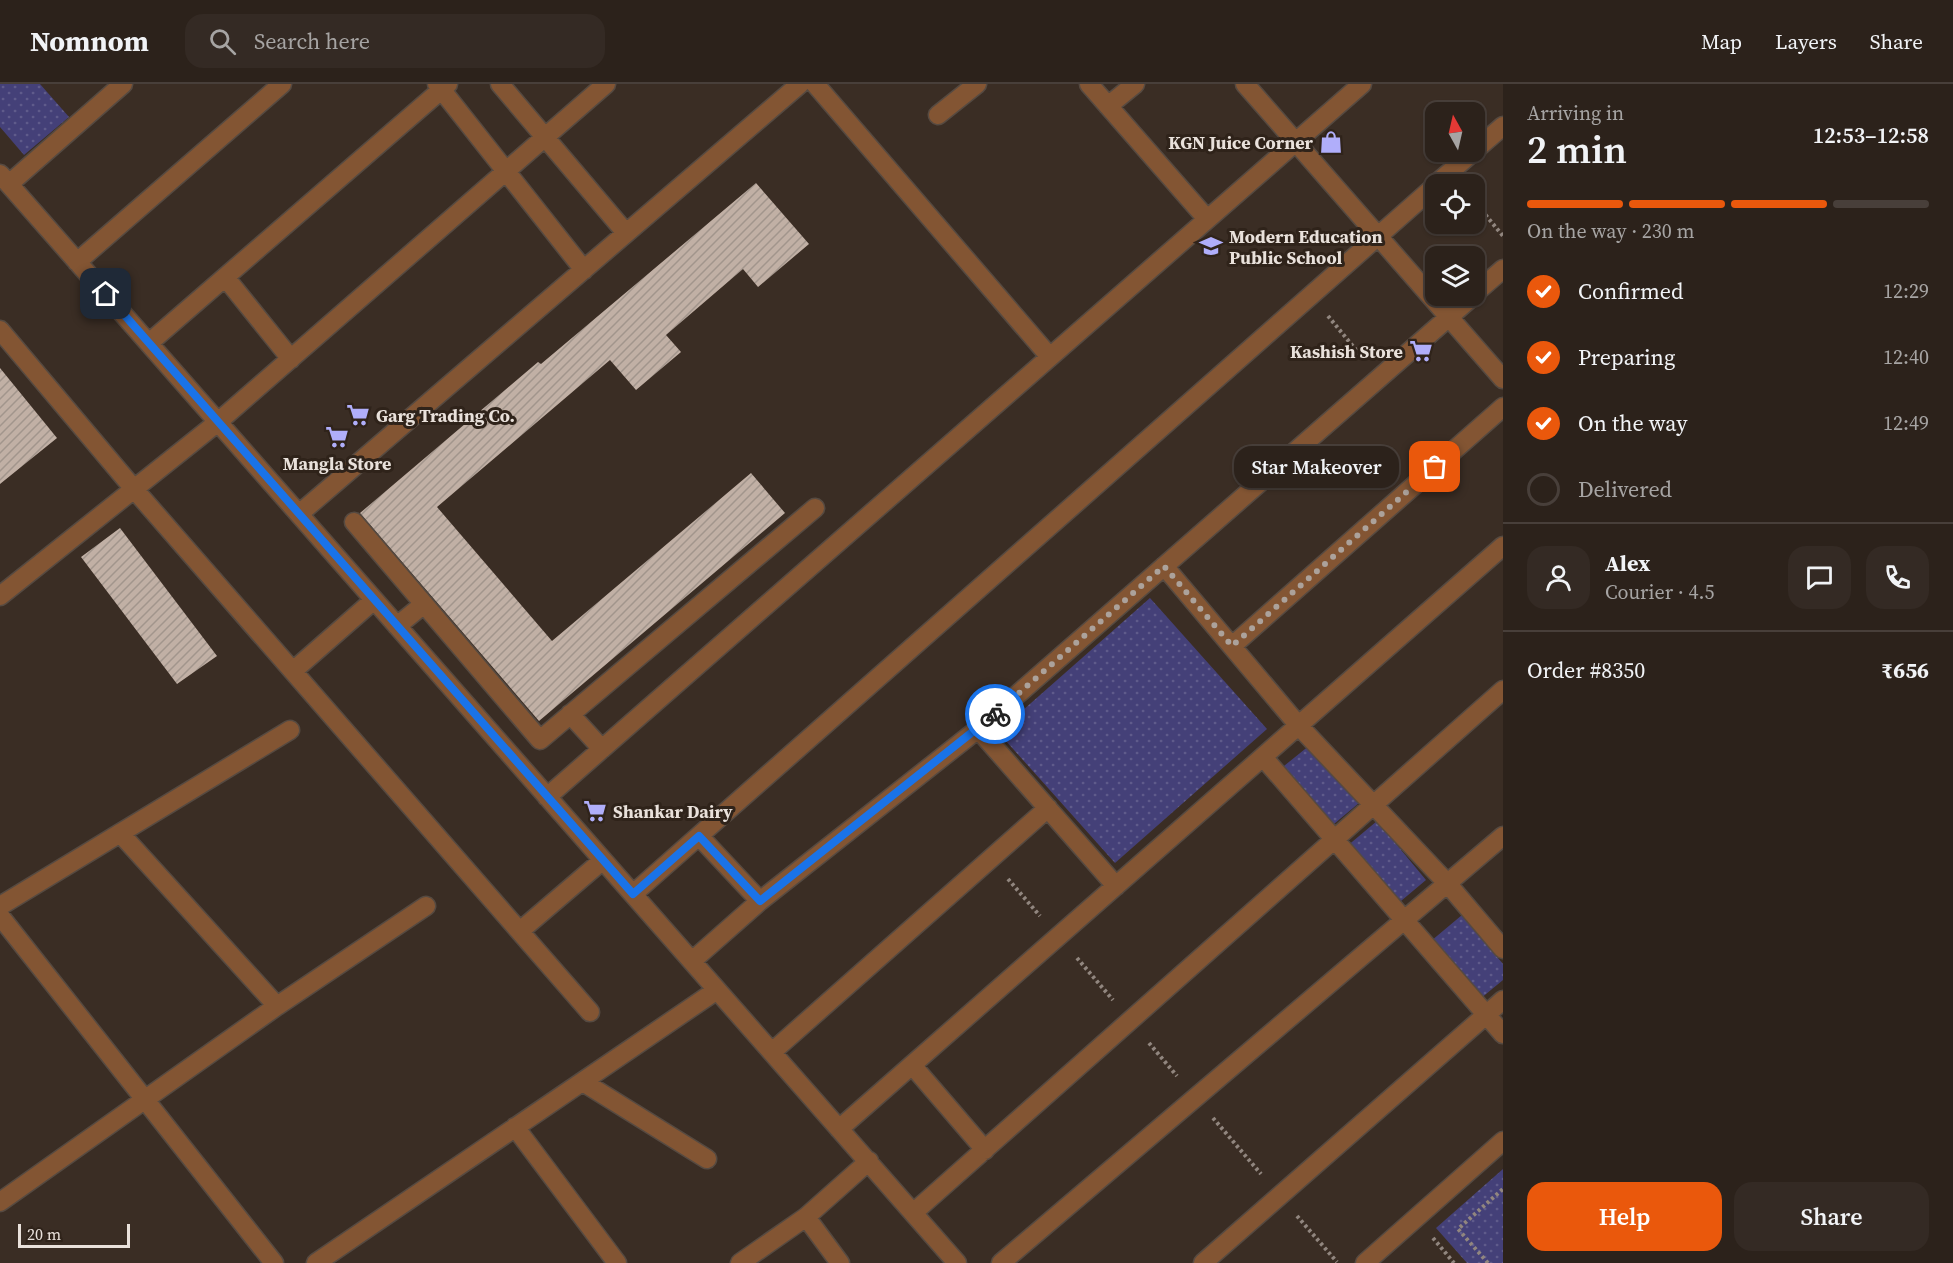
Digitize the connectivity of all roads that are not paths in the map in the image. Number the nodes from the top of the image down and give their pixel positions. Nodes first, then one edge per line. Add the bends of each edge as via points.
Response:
1 (123, 84) edge
2 (282, 84) edge
3 (500, 84) edge
4 (606, 84) edge
5 (800, 84) edge
6 (815, 84) edge
7 (976, 84) edge
8 (1089, 84) edge
9 (1135, 84) edge
10 (1245, 84) edge
11 (1362, 84) edge
12 (442, 86) edge
13 (1108, 106) junction
14 (938, 115) dead end
15 (1503, 126) edge
16 (545, 137) junction
17 (1295, 142) junction
18 (1485, 142) edge
19 (1462, 162) edge
20 (506, 171) junction
21 (1448, 174) edge
22 (4, 179) edge
23 (1425, 195) edge
24 (1208, 219) junction
25 (626, 233) junction
26 (1377, 236) junction
27 (77, 262) junction
28 (1503, 269) edge
29 (584, 270) junction
30 (225, 277) junction
31 (1485, 285) edge
32 (1461, 306) edge
33 (1449, 316) junction
34 (0, 330) edge
35 (149, 343) junction
36 (1050, 357) junction
37 (291, 359) junction
38 (1503, 379) edge
39 (1503, 407) edge
40 (218, 422) junction
41 (134, 489) junction
42 (815, 508) dead end
43 (299, 514) junction
44 (354, 522) dead end
45 (1503, 546) edge
46 (1164, 566) junction
47 (0, 596) edge
48 (374, 600) junction
49 (424, 604) junction
50 (397, 626) junction
51 (1232, 646) junction
52 (293, 671) junction
53 (1503, 690) edge
54 (570, 714) junction
55 (1299, 726) junction
56 (978, 729) junction
57 (290, 730) dead end
58 (602, 749) junction
59 (1263, 757) junction
60 (547, 797) junction
61 (1373, 806) junction
62 (1048, 808) junction
63 (120, 833) junction
64 (699, 836) junction
65 (1503, 836) edge
66 (1335, 840) junction
67 (603, 860) junction
68 (1447, 883) junction
69 (1116, 886) junction
70 (633, 894) junction
71 (760, 901) junction
72 (0, 906) edge
73 (426, 906) dead end
74 (0, 916) edge
75 (1404, 920) junction
76 (520, 931) junction
77 (1503, 949) edge
78 (692, 961) junction
79 (717, 990) junction
80 (1503, 1000) edge
81 (277, 1006) junction
82 (590, 1012) dead end
83 (1486, 1015) junction
84 (1503, 1034) edge
85 (772, 1052) junction
86 (912, 1065) junction
87 (583, 1082) junction
88 (144, 1099) junction
89 (515, 1127) junction
90 (839, 1129) junction
91 (1503, 1141) edge
92 (984, 1150) junction
93 (707, 1159) dead end
94 (869, 1161) junction
95 (0, 1202) edge
96 (913, 1214) junction
97 (806, 1216) junction
98 (274, 1263) edge
99 (316, 1263) edge
100 (617, 1263) edge
101 (740, 1263) edge
102 (840, 1263) edge
103 (957, 1263) edge
104 (1001, 1263) edge
105 (1203, 1263) edge
106 (1365, 1263) edge

1 - 22 street
2 - 27 street
3 - 16 street
4 - 16 street
5 - 25 street
6 - 36 street
7 - 14 street
8 - 13 street
9 - 13 street
10 - 17 street
11 - 17 street
12 - 20 street
12 - 30 street
13 - 24 street
15 - 18 street
16 - 20 street
16 - 25 street
17 - 24 street
17 - 26 street
19 - 21 street
20 - 29 street
20 - 37 street
22 - 27 street
23 - 26 street
24 - 36 street
25 - 29 street
26 - 33 street
26 - 64 street
27 - 35 street
28 - 31 street
29 - 43 street
30 - 35 street
30 - 37 street
32 - 33 street
33 - 38 street
33 - 46 street
34 - 41 street
35 - 40 street
36 - 58 street
37 - 40 street
39 - 51 street
40 - 41 street
40 - 43 street
41 - 47 street
41 - 52 street
42 - 54 street
43 - 48 street
44 - 49 street
45 - 55 street
46 - 51 street
46 - 56 street
48 - 50 street
48 - 52 street
49 - 50 street
49 - 54 street via 540,740
50 - 60 street
51 - 55 street
52 - 76 street
53 - 61 street
54 - 58 street
55 - 59 street
55 - 61 street
56 - 62 street
56 - 71 street
57 - 63 street
58 - 60 street
59 - 66 street
59 - 69 street
60 - 67 street
61 - 66 street
61 - 68 street
62 - 69 street
62 - 85 street
63 - 72 street
63 - 81 street
64 - 70 street
64 - 71 street
65 - 68 street
66 - 75 street
66 - 92 street
67 - 70 street
67 - 76 street
68 - 75 street
68 - 77 street
69 - 86 street
70 - 78 street
71 - 78 street
73 - 81 street
74 - 88 street
75 - 83 street
75 - 104 street
76 - 82 street
78 - 79 street
79 - 85 street
79 - 87 street
80 - 83 street
81 - 88 street
83 - 84 street
83 - 105 street
85 - 90 street
86 - 90 street
86 - 92 street
87 - 89 street
87 - 93 street
88 - 95 street
88 - 98 street
89 - 99 street
89 - 100 street
90 - 94 street
91 - 106 street
92 - 96 street
94 - 96 street
94 - 97 street
96 - 103 street
97 - 101 street
97 - 102 street

